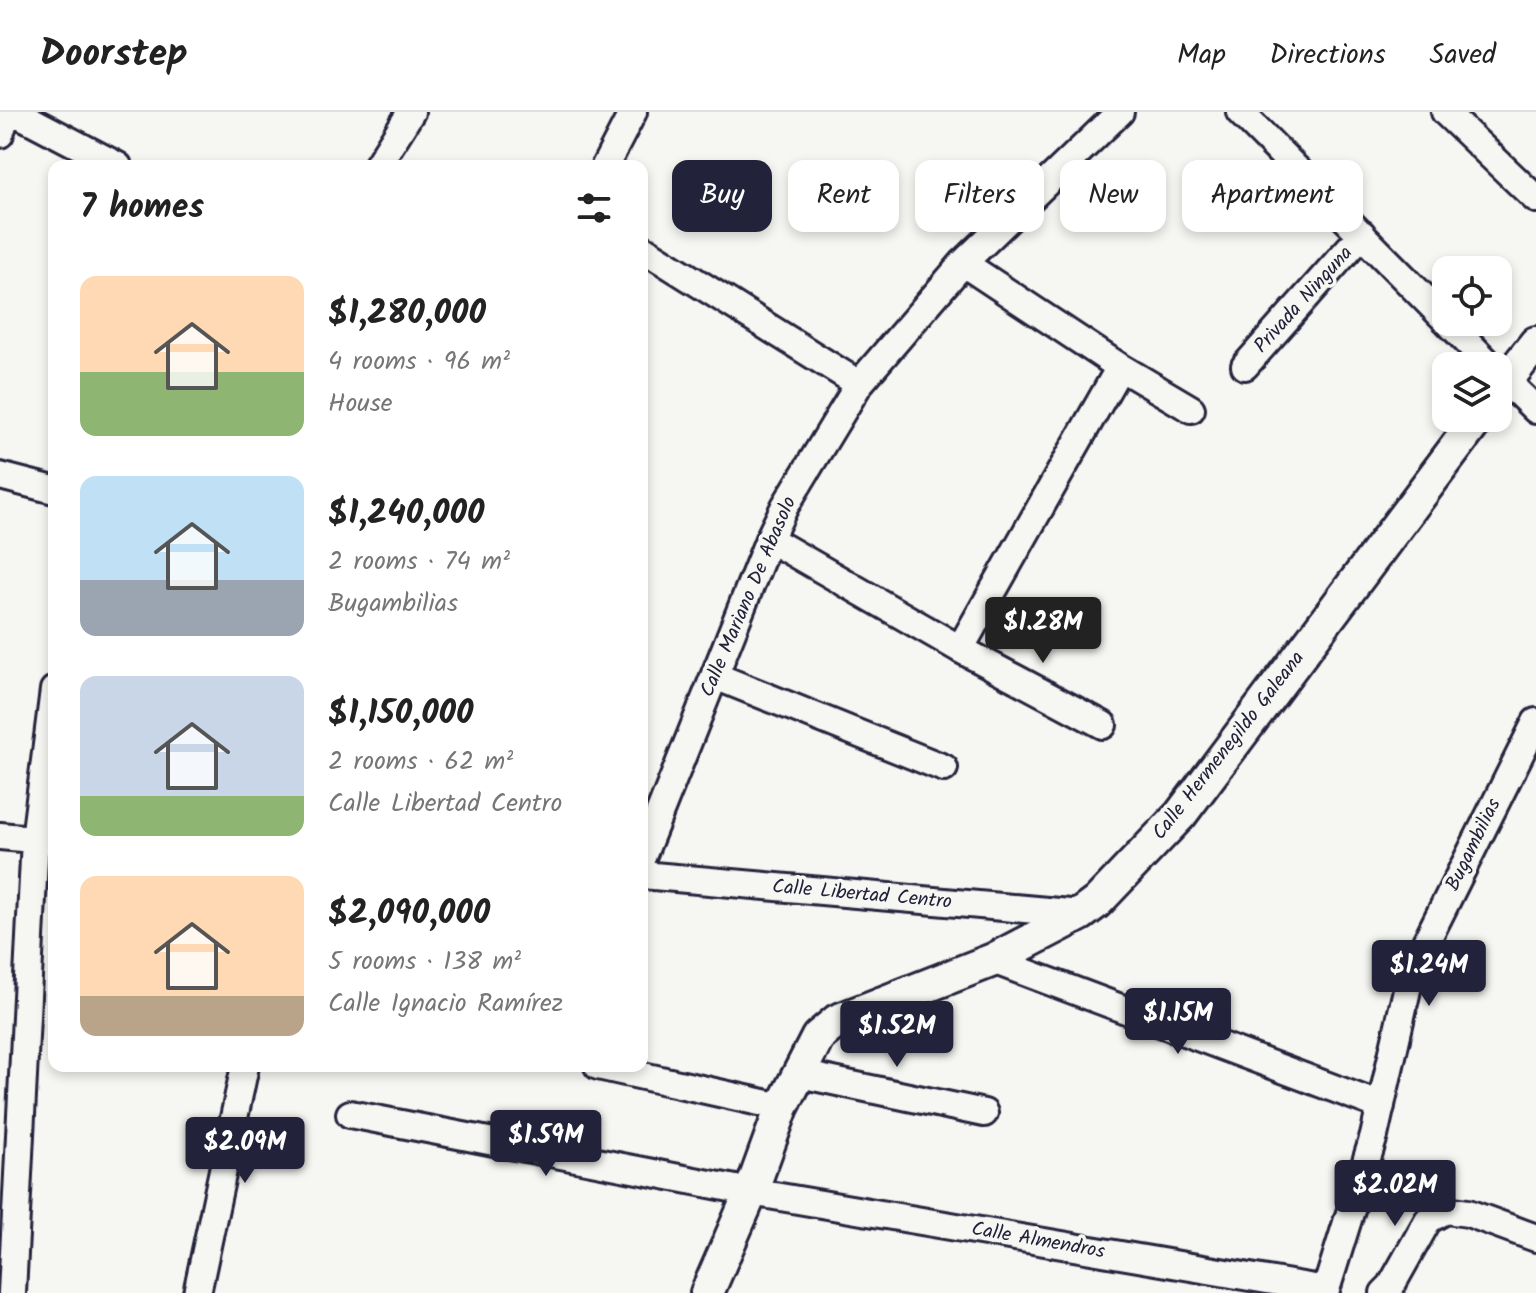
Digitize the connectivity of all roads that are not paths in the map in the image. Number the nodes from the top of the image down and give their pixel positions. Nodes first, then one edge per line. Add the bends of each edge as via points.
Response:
1 (7, 112) edge
2 (15, 112) edge
3 (411, 112) edge
4 (633, 112) edge
5 (1120, 112) edge
6 (1240, 112) edge
7 (1445, 112) edge
8 (0, 134) edge
9 (107, 160) edge
10 (381, 160) edge
11 (608, 160) edge
12 (1536, 199) edge
13 (1362, 234) junction
14 (648, 252) edge
15 (963, 263) junction
16 (1432, 306) edge
17 (1460, 336) edge
18 (1536, 343) edge
19 (1475, 352) edge
20 (1512, 365) edge
21 (1245, 366) dead end
22 (1120, 367) junction
23 (859, 384) junction
24 (1512, 390) edge
25 (1191, 409) dead end
26 (1536, 410) edge
27 (1468, 432) edge
28 (0, 476) edge
29 (48, 488) edge
30 (769, 539) junction
31 (960, 649) junction
32 (715, 676) junction
33 (1536, 722) edge
34 (1103, 725) dead end
35 (944, 768) dead end
36 (48, 790) edge
37 (0, 836) edge
38 (45, 840) edge
39 (648, 842) edge
40 (648, 876) edge
41 (1081, 914) junction
42 (993, 960) junction
43 (13, 1021) edge
44 (244, 1072) edge
45 (625, 1072) edge
46 (800, 1074) junction
47 (1381, 1106) junction
48 (782, 1107) junction
49 (984, 1113) dead end
50 (350, 1114) dead end
51 (751, 1192) junction
52 (1536, 1238) edge
53 (1326, 1292) edge
54 (12, 1293) edge
55 (197, 1293) edge
56 (707, 1293) edge
57 (1384, 1293) edge

1 - 8 street
2 - 9 street
3 - 10 street
4 - 11 street
5 - 15 street, Calle Mariano De Abasolo
6 - 13 street
7 - 12 street
13 - 16 street
13 - 21 street, Privada Ninguna
14 - 23 street
15 - 22 street
15 - 23 street, Calle Mariano De Abasolo
17 - 19 street
18 - 20 street
22 - 25 street
22 - 31 street
23 - 30 street, Calle Mariano De Abasolo
24 - 26 street
27 - 41 street, Calle Hermenegildo Galeana via 1181,814
28 - 29 street
30 - 31 street
30 - 32 street, Calle Mariano De Abasolo
31 - 34 street
32 - 35 street
32 - 39 street, Calle Mariano De Abasolo
33 - 47 street, Bugambilias via 1411,972
36 - 38 street
37 - 38 street
38 - 43 street
40 - 41 street, Calle Libertad Centro
41 - 42 street, Calle Hermenegildo Galeana
42 - 46 street, Calle Hermenegildo Galeana via 837,1021 818,1037
42 - 47 street
43 - 54 street
44 - 55 street
45 - 48 street
46 - 48 street, Calle Hermenegildo Galeana
46 - 49 street
47 - 53 street, Bugambilias
48 - 51 street, Calle Hermenegildo Galeana
50 - 51 street, Calle Almendros
51 - 53 street, Calle Almendros
51 - 56 street, Calle Hermenegildo Galeana
52 - 57 street via 1446,1210 1428,1220

